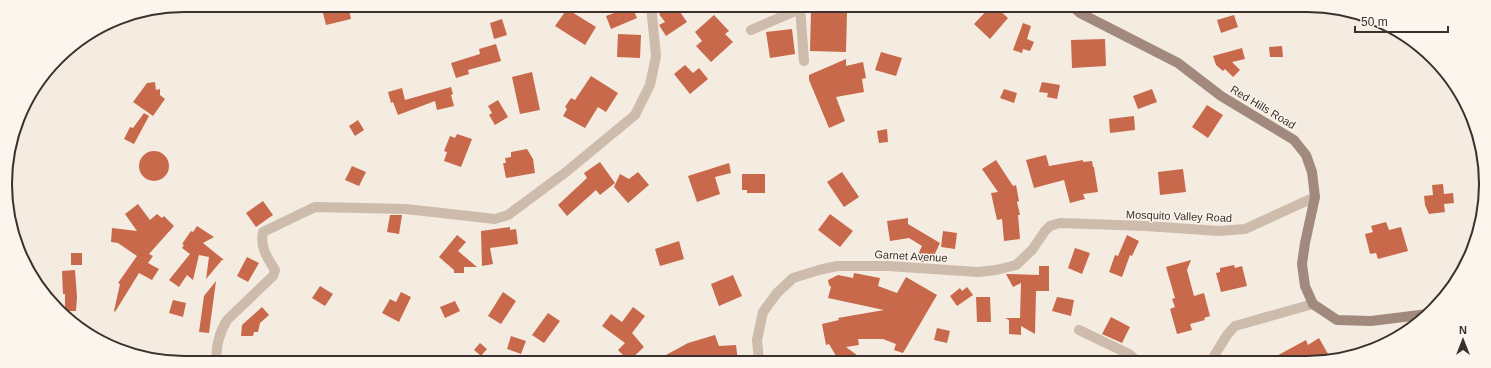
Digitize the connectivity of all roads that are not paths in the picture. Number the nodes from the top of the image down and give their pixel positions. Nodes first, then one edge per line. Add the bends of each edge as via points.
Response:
1 (652, 12) edge
2 (791, 12) edge
3 (800, 12) edge
4 (1079, 12) edge
5 (751, 30) dead end
6 (804, 61) dead end
7 (1315, 197) junction
8 (1106, 225) joint
9 (1313, 304) junction
10 (1417, 315) edge
11 (1079, 330) dead end
12 (216, 356) edge
13 (758, 356) edge
14 (1131, 356) edge
15 (1215, 356) edge

1 - 12 street via 656,56 650,85 635,115 566,172 508,215 495,219 406,209 315,207 263,232 261,241 275,270 274,276 227,320 221,329
2 - 5 street
3 - 6 street
4 - 7 main road, Red Hills Road via 1178,63 1222,96 1294,140 1306,155 1312,172
7 - 8 street, Mosquito Valley Road via 1245,229 1219,231
7 - 9 main road, Red Hills Road via 1302,264 1305,286
8 - 13 street, Garnet Avenue via 1060,223 1050,226 1032,250 1016,265 996,270 978,272 888,266 837,266 793,278 777,293 763,312 757,340
9 - 10 main road via 1336,320 1371,321
9 - 15 street via 1235,326
11 - 14 street

